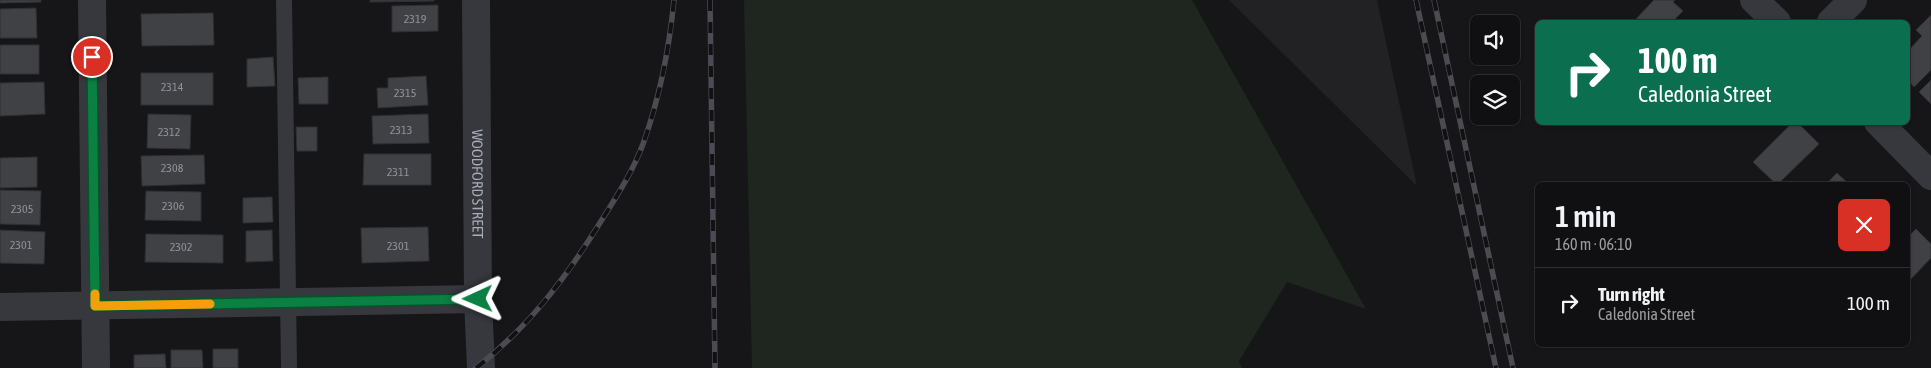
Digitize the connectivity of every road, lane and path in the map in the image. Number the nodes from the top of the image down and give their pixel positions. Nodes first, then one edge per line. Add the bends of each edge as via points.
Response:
1 (92, 0) edge
2 (284, 0) edge
3 (476, 0) edge
4 (1754, 0) edge
5 (1853, 0) edge
6 (1775, 20) edge
7 (1833, 20) edge
8 (1881, 125) edge
9 (1931, 176) edge
10 (478, 299) junction
11 (289, 302) junction
12 (0, 306) edge
13 (95, 306) junction
14 (96, 368) edge
15 (289, 368) edge
16 (481, 368) edge

1 - 13 street
2 - 11 lane
3 - 10 street, WOODFORD STREET
4 - 6 street
5 - 7 street
8 - 9 street
10 - 11 street
10 - 16 street, WOODFORD STREET
11 - 13 street
11 - 15 lane
12 - 13 street
13 - 14 street

